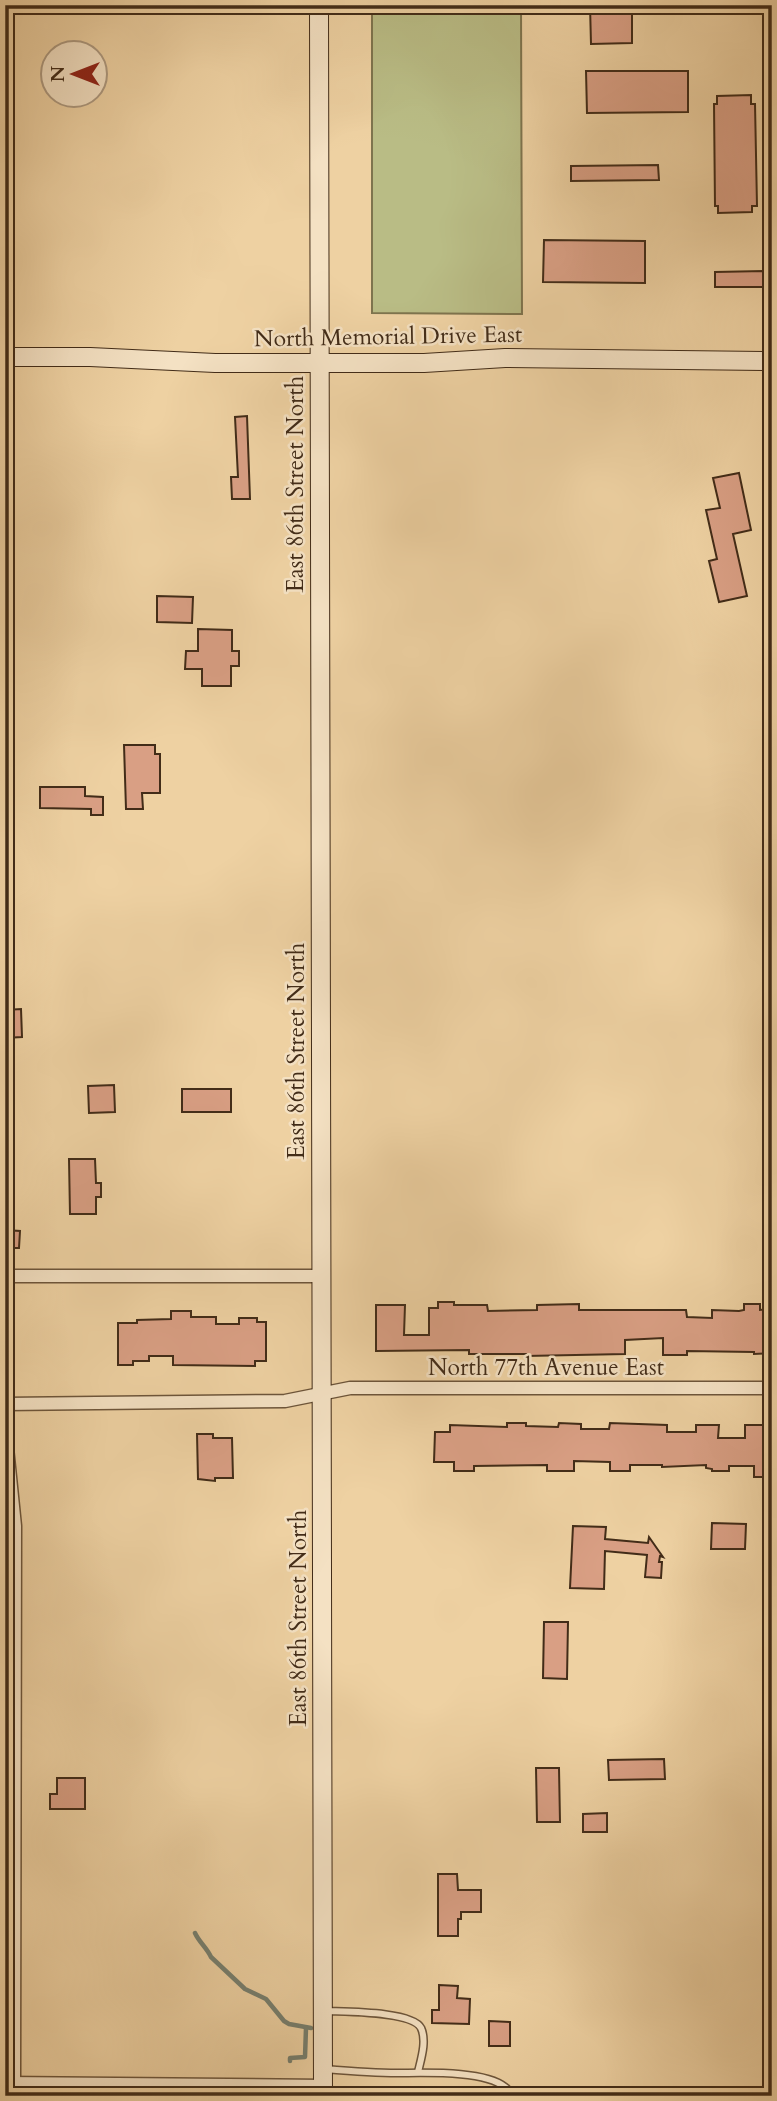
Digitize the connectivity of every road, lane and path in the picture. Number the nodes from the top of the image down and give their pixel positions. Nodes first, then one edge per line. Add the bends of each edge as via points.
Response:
1 (318, 5) edge
2 (5, 357) edge
3 (772, 361) edge
4 (318, 363) junction
5 (5, 1276) edge
6 (321, 1276) junction
7 (772, 1388) edge
8 (321, 1393) junction
9 (5, 1404) edge
10 (5, 1428) edge
11 (324, 2011) junction
12 (418, 2072) junction
13 (10, 2083) edge
14 (323, 2084) edge
15 (512, 2096) edge

1 - 4 street, East 86th Street North
2 - 4 street, North Memorial Drive East
3 - 4 street, North Memorial Drive East via 505,358
4 - 6 street, East 86th Street North
5 - 6 street
6 - 8 street, East 86th Street North
7 - 8 street, North 77th Avenue East via 350,1388
8 - 9 street, North 77th Avenue East via 285,1401
8 - 11 street, East 86th Street North
10 - 13 street via 15,1527
11 - 12 lane via 402,2017 417,2023 424,2045
11 - 14 street, East 86th Street North
12 - 14 lane
12 - 15 lane via 482,2078 505,2087
13 - 14 street

